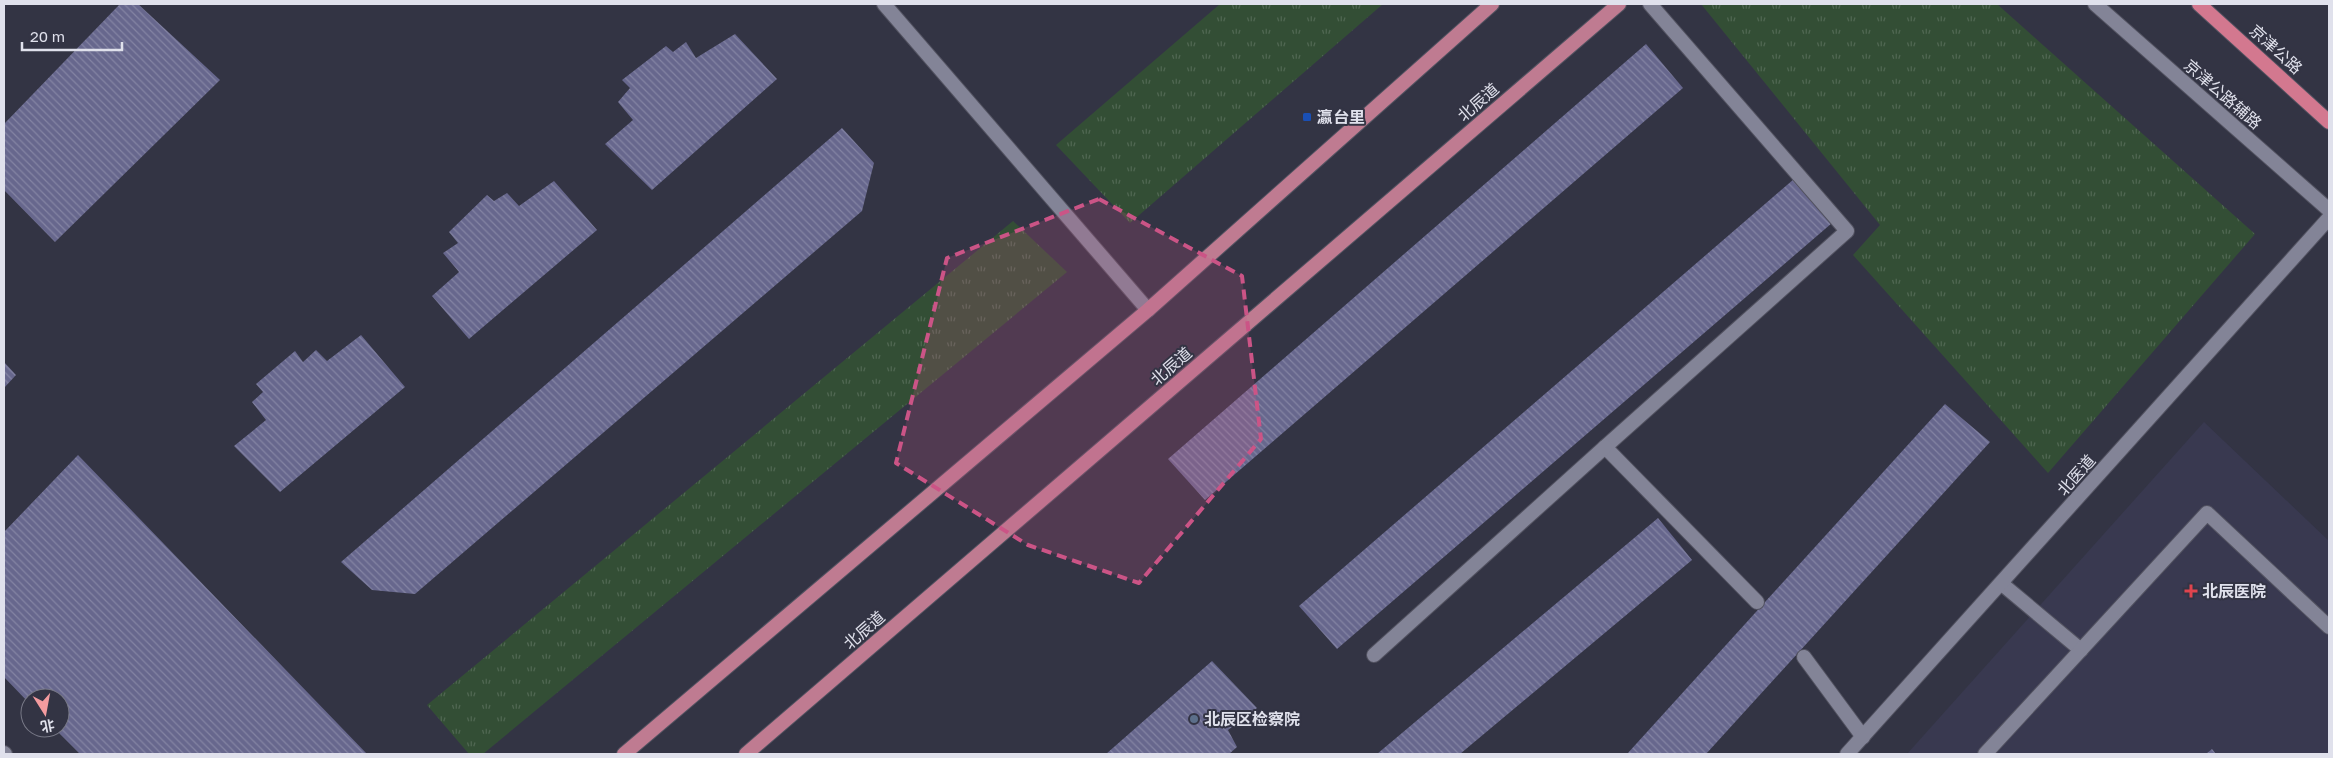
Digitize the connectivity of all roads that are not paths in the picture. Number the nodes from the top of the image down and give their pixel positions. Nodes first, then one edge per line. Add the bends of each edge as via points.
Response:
1 (884, 4) edge
2 (1492, 4) edge
3 (1619, 4) edge
4 (1650, 4) edge
5 (2095, 4) edge
6 (2199, 4) edge
7 (2329, 122) edge
8 (2329, 210) edge
9 (2329, 218) edge
10 (1148, 310) junction
11 (1605, 448) junction
12 (2002, 584) junction
13 (1757, 602) dead end
14 (2329, 627) edge
15 (2081, 650) junction
16 (1374, 655) dead end
17 (1804, 657) dead end
18 (1863, 737) junction
19 (624, 754) edge
20 (746, 754) edge
21 (1847, 754) edge
22 (1985, 754) edge

1 - 10 street
2 - 10 main road
3 - 20 main road, 北辰道
4 - 11 street via 1847,231
5 - 8 street, 京津公路辅路
6 - 7 highway, 京津公路
9 - 12 street, 北医道
10 - 19 main road
11 - 13 street
11 - 16 street
12 - 15 street
12 - 18 street, 北医道
14 - 15 street via 2206,513
15 - 22 street
17 - 18 street
18 - 21 street, 北医道

